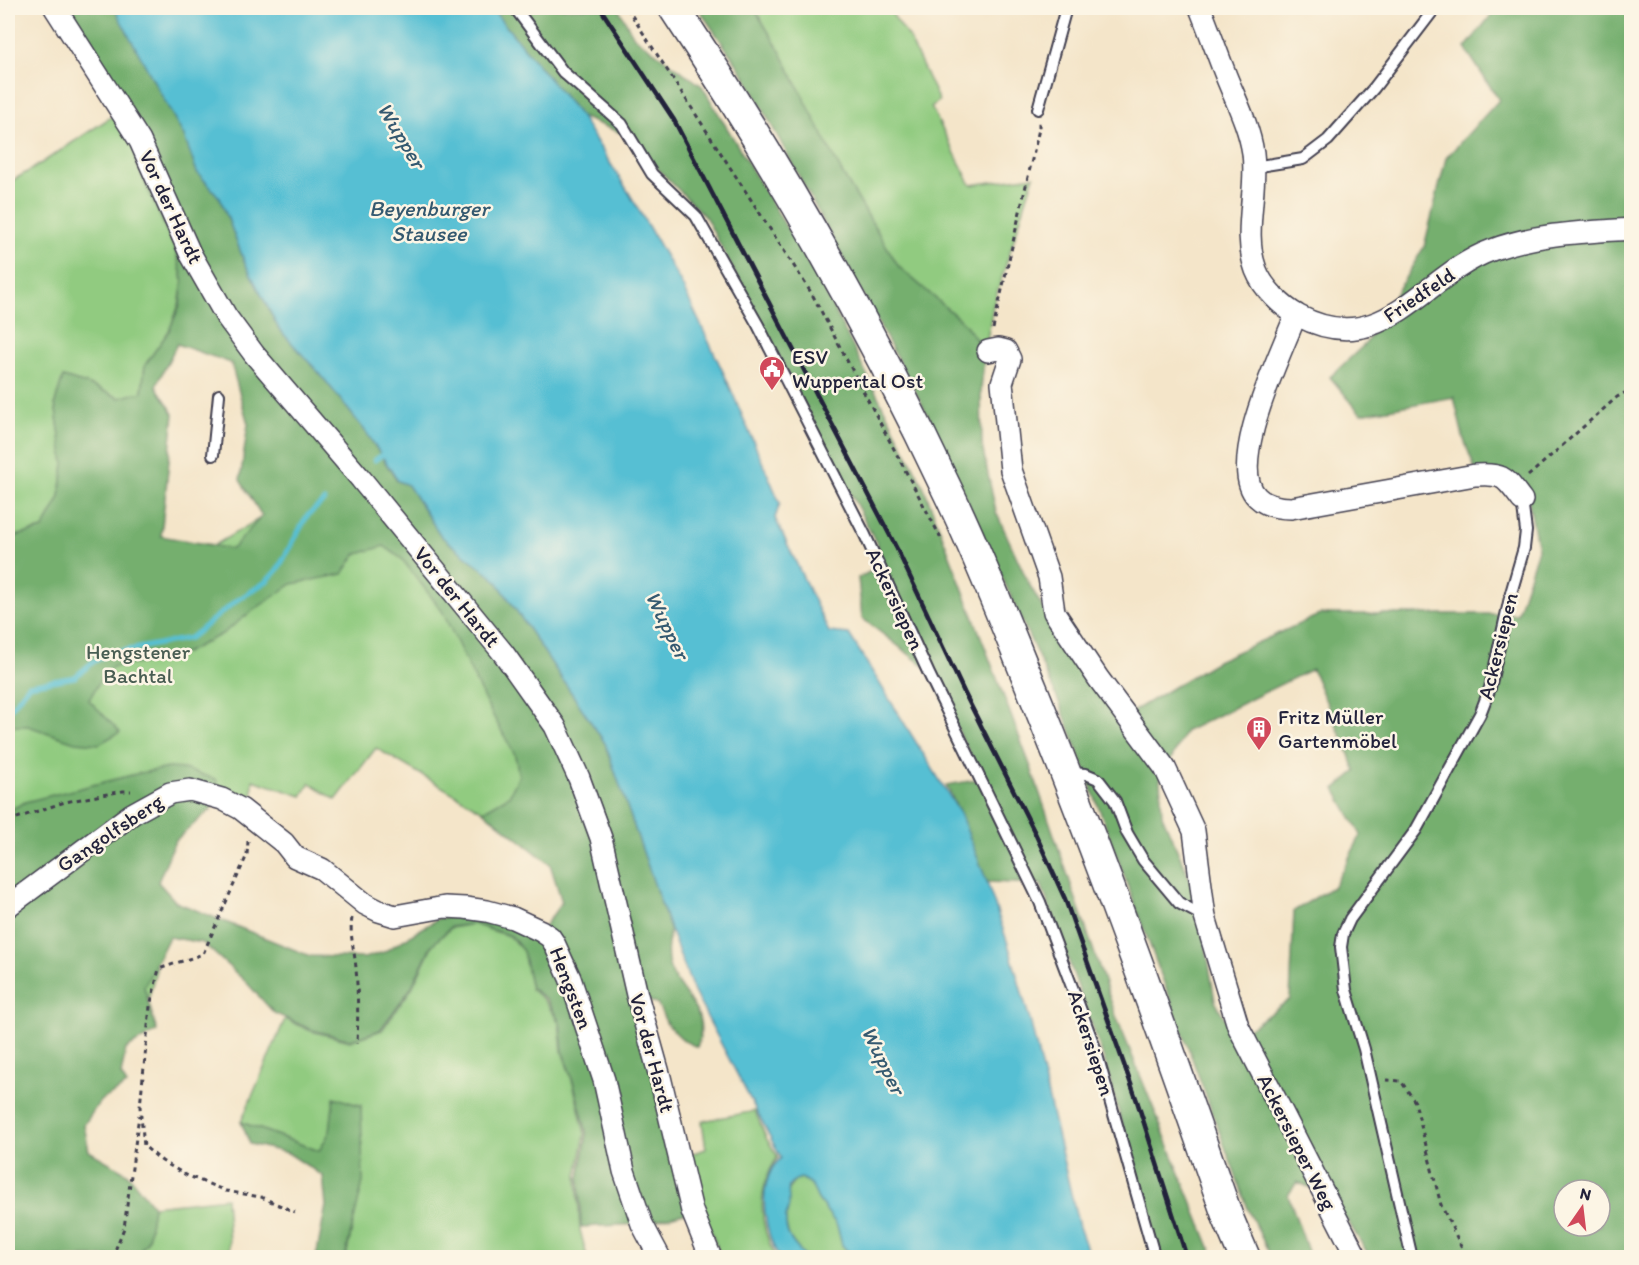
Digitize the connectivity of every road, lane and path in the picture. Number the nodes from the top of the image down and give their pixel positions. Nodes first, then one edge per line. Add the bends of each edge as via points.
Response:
1 (55, 8) edge
2 (515, 8) edge
3 (627, 8) edge
4 (675, 8) edge
5 (1066, 8) edge
6 (1200, 8) edge
7 (1435, 8) edge
8 (1038, 109) joint
9 (1254, 167) junction
10 (1632, 229) edge
11 (1296, 314) junction
12 (988, 351) joint
13 (1632, 389) edge
14 (219, 394) dead end
15 (213, 455) dead end
16 (1522, 500) junction
17 (943, 543) dead end
18 (1066, 773) junction
19 (135, 791) dead end
20 (222, 799) joint
21 (249, 816) junction
22 (8, 821) edge
23 (357, 897) junction
24 (8, 906) edge
25 (1205, 917) junction
26 (357, 1044) dead end
27 (1369, 1078) junction
28 (140, 1107) junction
29 (295, 1212) dead end
30 (112, 1257) edge
31 (660, 1257) edge
32 (711, 1257) edge
33 (1155, 1257) edge
34 (1245, 1257) edge
35 (1357, 1257) edge
36 (1412, 1257) edge
37 (1467, 1257) edge

1 - 32 street, Vor der Hardt via 140,141 190,253 226,316 504,654 555,726 601,838 692,1211
2 - 33 lane, Ackersiepen via 562,72 622,124 652,174 696,216 758,325 865,535 1040,902 1095,1048
3 - 17 path via 812,294
4 - 18 main road via 810,228 885,365 982,567
5 - 8 lane
6 - 9 street, Friedfeld via 1250,135
7 - 9 lane via 1328,140 1303,159
8 - 12 path via 1039,129
9 - 11 street, Friedfeld via 1249,230 1256,272 1280,303
10 - 11 street, Friedfeld via 1535,238 1490,250 1375,324 1327,327
11 - 16 street via 1252,428 1247,452 1247,475 1258,499 1272,506 1291,508 1493,474 1506,479
12 - 25 street via 1006,351 1010,359 1002,383 1011,470 1048,577 1054,612 1165,768 1194,831
13 - 16 path via 1617,397 1521,482
14 - 15 lane
16 - 27 lane, Ackersiepen via 1524,548 1483,705 1416,830 1343,934 1346,990
18 - 25 lane via 1098,779 1115,801 1143,860 1179,903
18 - 34 main road
19 - 22 path via 65,802
20 - 21 street, Hengsten
20 - 24 street, Gangolfsberg via 190,790 161,797 94,841
21 - 23 street, Hengsten via 284,843 295,857 322,869
21 - 28 path via 247,855 203,954 159,969 150,1006
23 - 26 path via 351,927 359,1013
23 - 31 street, Hengsten via 395,916 445,907 487,910 550,937 570,978 604,1080 624,1171 642,1224
25 - 35 street, Ackersieper Weg via 1238,1026
27 - 36 lane, Ackersiepen
27 - 37 path via 1401,1082 1415,1102 1441,1205
28 - 29 path via 144,1146 162,1161 226,1191 261,1197
28 - 30 path via 124,1228

